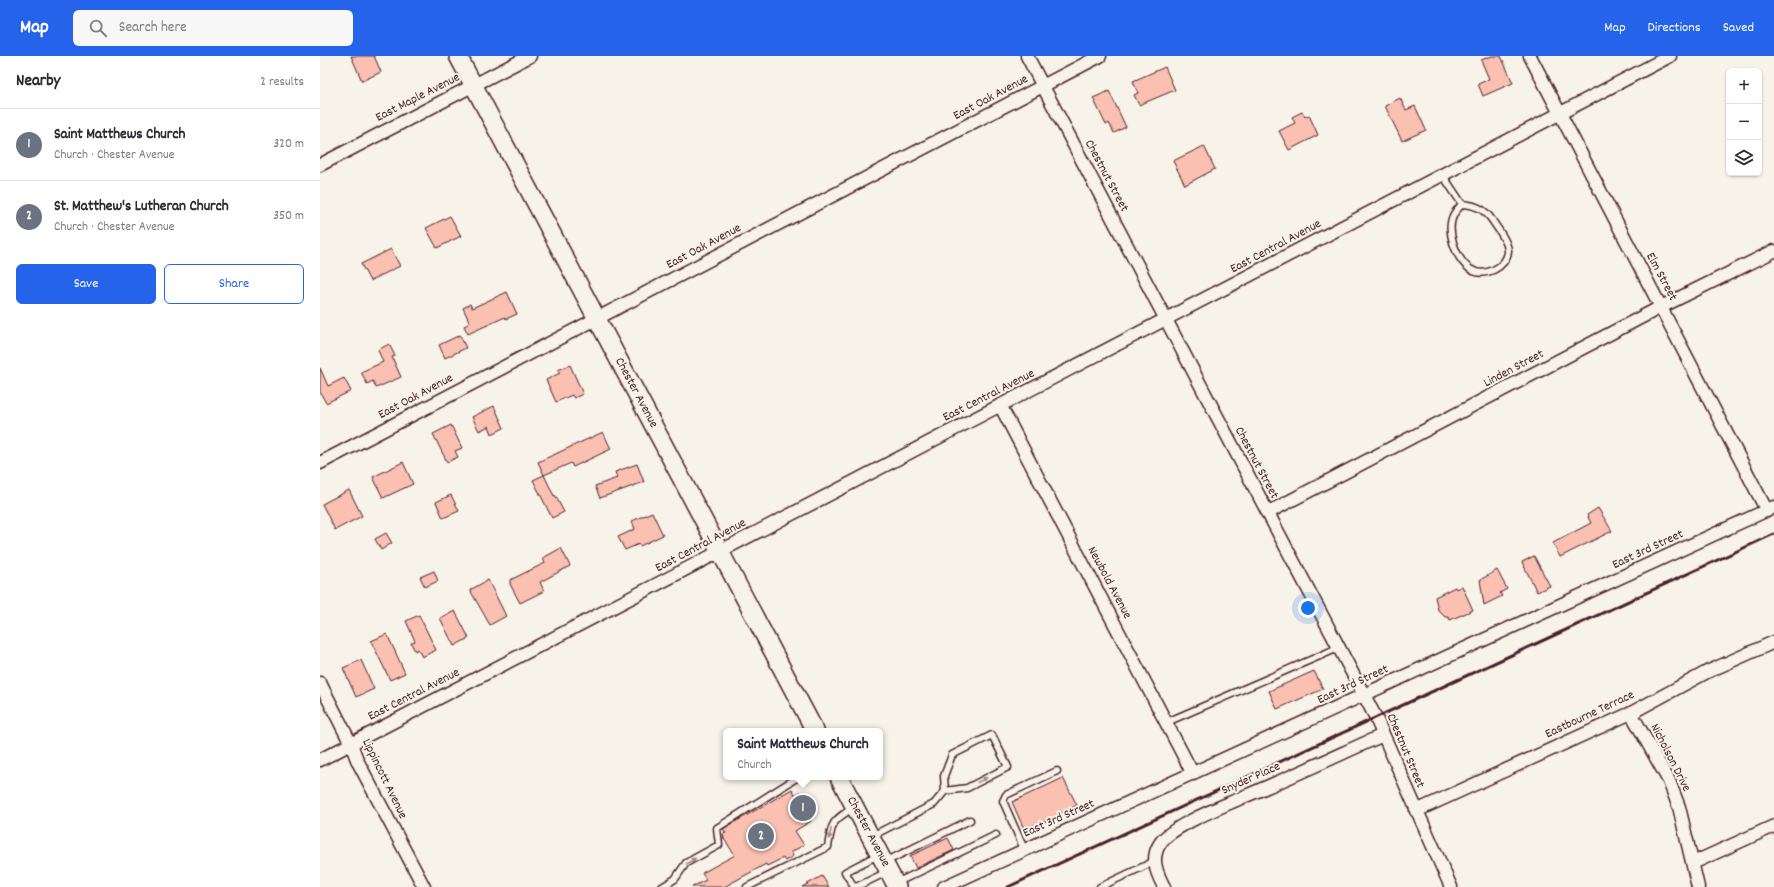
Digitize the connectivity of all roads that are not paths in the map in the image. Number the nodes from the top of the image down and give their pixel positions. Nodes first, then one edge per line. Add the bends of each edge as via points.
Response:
1 (458, 56) edge
2 (530, 56) edge
3 (1027, 56) edge
4 (1100, 56) edge
5 (1530, 56) edge
6 (1670, 56) edge
7 (473, 85) junction
8 (1043, 86) junction
9 (1560, 114) junction
10 (320, 165) edge
11 (1442, 174) junction
12 (1462, 204) junction
13 (1774, 251) edge
14 (1662, 307) junction
15 (596, 319) junction
16 (1166, 320) junction
17 (1000, 406) junction
18 (320, 463) edge
19 (1770, 509) edge
20 (1267, 513) junction
21 (721, 552) junction
22 (1774, 642) edge
23 (1338, 648) junction
24 (320, 683) edge
25 (1364, 695) junction
26 (1631, 713) junction
27 (1167, 722) junction
28 (813, 728) edge
29 (1383, 735) junction
30 (351, 744) junction
31 (320, 760) edge
32 (1057, 772) dead end
33 (1193, 774) junction
34 (793, 780) edge
35 (840, 780) edge
36 (945, 791) junction
37 (854, 807) junction
38 (1416, 811) junction
39 (970, 820) dead end
40 (1774, 826) edge
41 (996, 835) dead end
42 (870, 837) junction
43 (1024, 850) junction
44 (1693, 863) junction
45 (1155, 866) junction
46 (889, 872) edge
47 (424, 887) edge
48 (662, 887) edge
49 (747, 887) edge
50 (855, 887) edge
51 (944, 887) edge
52 (1100, 887) edge
53 (1164, 887) edge
54 (1451, 887) edge
55 (1698, 887) edge

1 - 7 main road, Chester Avenue
2 - 7 street, East Maple Avenue
3 - 8 street, Chestnut Street
4 - 8 street, East Oak Avenue
5 - 9 street, Elm Street
6 - 9 street, East Central Avenue
7 - 10 street, East Maple Avenue
7 - 15 main road, Chester Avenue
8 - 15 street, East Oak Avenue
8 - 16 street, Chestnut Street
9 - 11 street, East Central Avenue
9 - 14 street, Elm Street
11 - 12 lane
11 - 16 street, East Central Avenue
12 - 12 lane via 1454,214 1450,227 1453,244 1471,270 1482,273 1496,269 1506,260 1508,250 1502,236 1492,218 1480,208
13 - 14 street, Linden Street
14 - 19 street, Elm Street
14 - 20 street, Linden Street
15 - 18 street, East Oak Avenue
15 - 21 main road, Chester Avenue
16 - 17 street, East Central Avenue
16 - 20 street, Chestnut Street
17 - 21 street, East Central Avenue
17 - 27 street, Newbold Avenue
19 - 25 street, East 3rd Street
20 - 23 street, Chestnut Street
21 - 28 main road, Chester Avenue
21 - 30 street, East Central Avenue
22 - 26 street, Eastbourne Terrace via 1707,672
23 - 25 street, Chestnut Street
23 - 27 lane
24 - 30 street, Lippincott Avenue
25 - 29 street, Chestnut Street
25 - 33 street, East 3rd Street
26 - 38 street, Eastbourne Terrace
26 - 44 street, Nicholson Drive via 1669,782 1679,807
27 - 33 street, Newbold Avenue
29 - 38 street, Chestnut Street
29 - 45 street, Snyder Place via 1182,826 1161,842 1156,851
30 - 31 street, East Central Avenue
30 - 47 street, Lippincott Avenue
32 - 43 lane via 1006,795 1003,802
33 - 43 street, East 3rd Street
48 -> 34 lane via 675,879 686,863 719,845 717,828
35 - 37 main road, Chester Avenue
36 -> 36 lane via 967,788 1008,767 992,735 952,756 944,776
36 - 42 lane via 934,804
37 - 42 main road, Chester Avenue
37 -> 49 lane via 832,824 828,847
38 - 54 street, Chestnut Street
39 - 46 lane
40 - 44 street
41 - 46 lane
42 - 46 main road, Chester Avenue
43 - 51 street, East 3rd Street
44 - 55 street, Nicholson Drive
45 - 52 lane
45 - 53 street
46 - 50 lane
46 - 50 lane via 845,872

